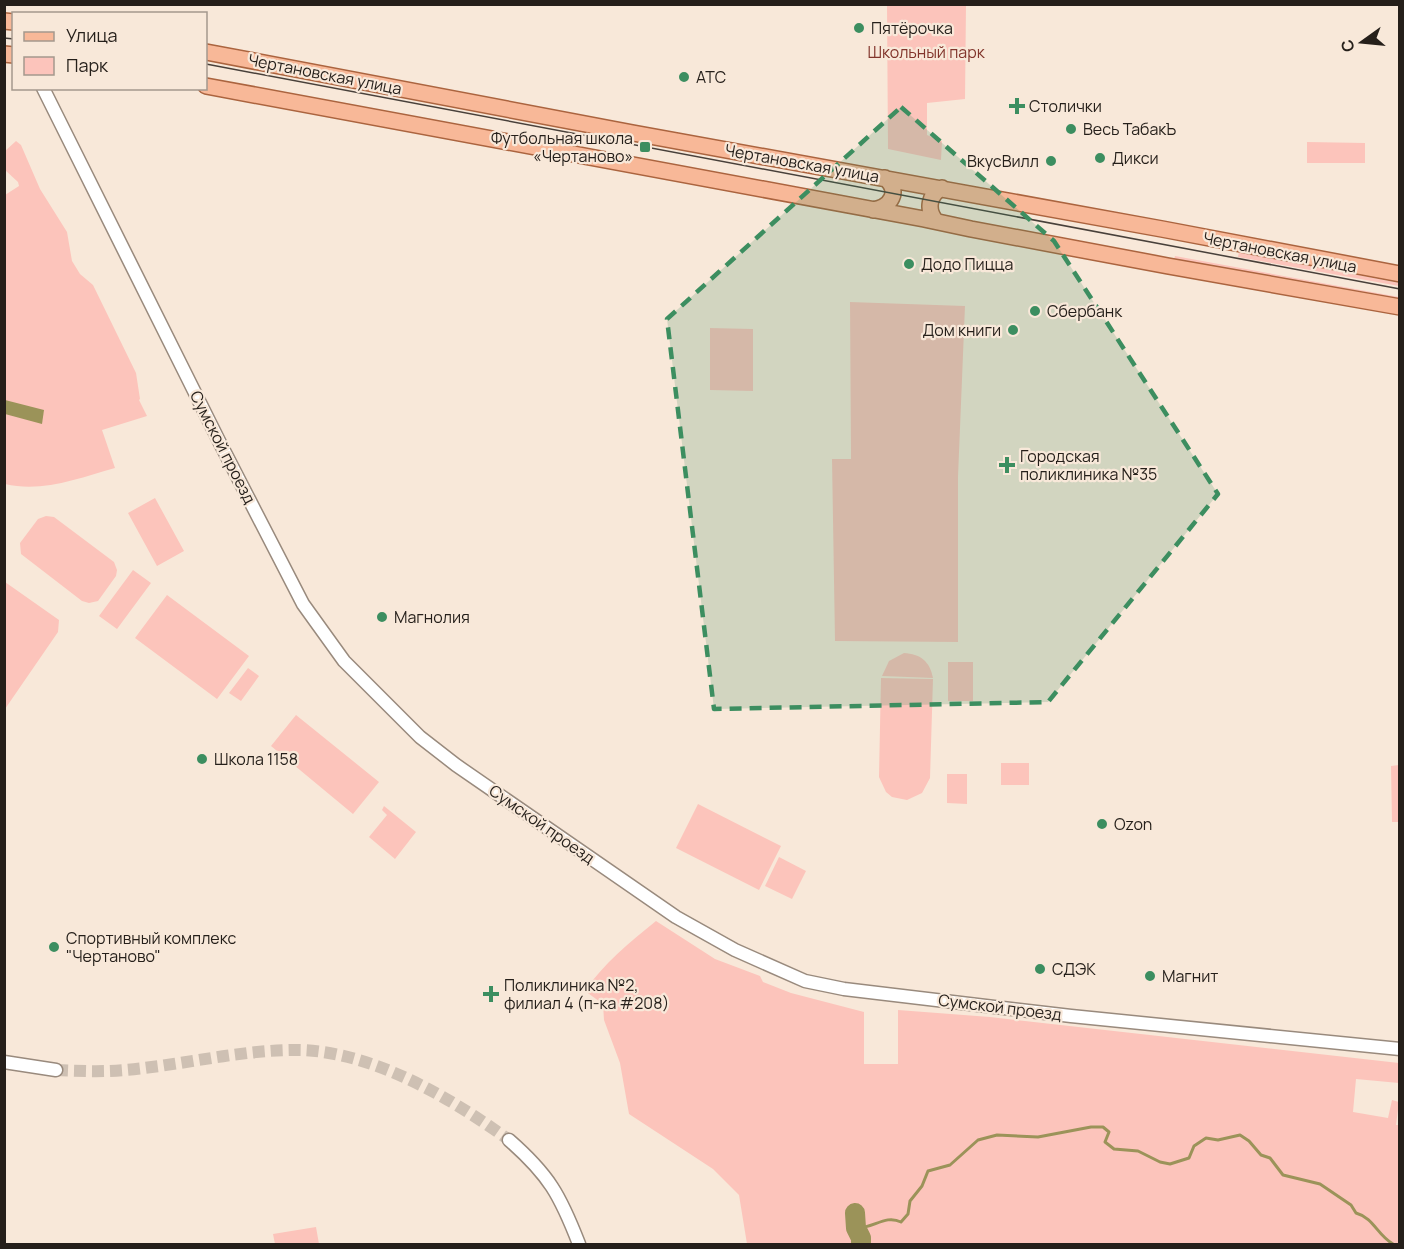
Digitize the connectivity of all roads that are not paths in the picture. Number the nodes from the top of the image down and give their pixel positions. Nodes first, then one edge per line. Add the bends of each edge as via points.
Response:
1 (207, 52) edge
2 (207, 86) edge
3 (44, 90) edge
4 (885, 178) junction
5 (942, 188) junction
6 (873, 210) junction
7 (936, 221) junction
8 (1400, 274) edge
9 (1400, 307) edge
10 (1400, 1049) edge
11 (4, 1062) edge
12 (56, 1070) tunnel mouth
13 (509, 1140) tunnel mouth
14 (579, 1245) edge

1 - 4 main road, Чертановская улица
2 - 6 main road, Чертановская улица
3 - 10 street, Сумской проезд via 303,604 344,661 438,752 676,917 735,950 805,981 1071,1016
4 - 5 main road, Чертановская улица
4 - 6 main road via 892,188 891,200
5 - 7 main road via 934,193 931,202 930,213
5 - 8 main road, Чертановская улица
6 - 7 main road, Чертановская улица
7 - 9 main road, Чертановская улица
11 - 12 street
13 - 14 street via 551,1183

